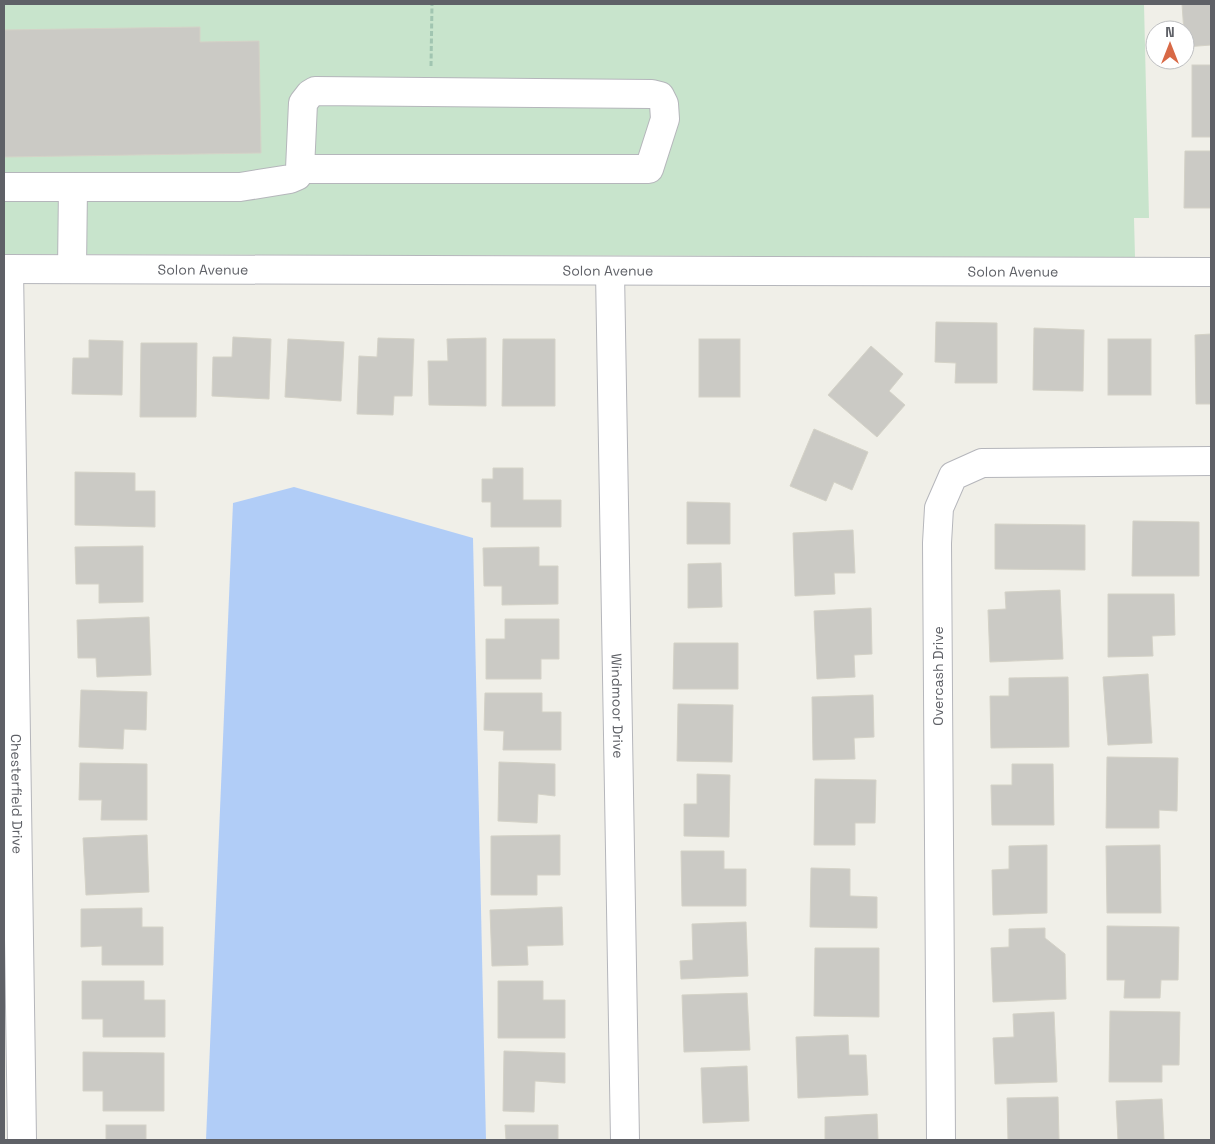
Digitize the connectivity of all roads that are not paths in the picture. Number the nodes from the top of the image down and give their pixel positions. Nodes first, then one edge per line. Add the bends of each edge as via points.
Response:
1 (300, 168) junction
2 (4, 186) edge
3 (73, 186) junction
4 (7, 269) edge
5 (72, 269) junction
6 (610, 272) junction
7 (1211, 272) edge
8 (1211, 462) edge
9 (22, 1140) edge
10 (625, 1140) edge
11 (941, 1140) edge

1 - 1 street via 302,103 314,90 652,94 660,96 664,104 665,119 649,168
1 - 3 street via 297,176 290,179 240,186
2 - 3 street
3 - 5 street
4 - 5 street, Solon Avenue
4 - 9 street, Chesterfield Drive
5 - 6 street, Solon Avenue
6 - 7 street, Solon Avenue
6 - 10 street, Windmoor Drive
8 - 11 street, Overcash Drive via 982,462 953,476 938,508

